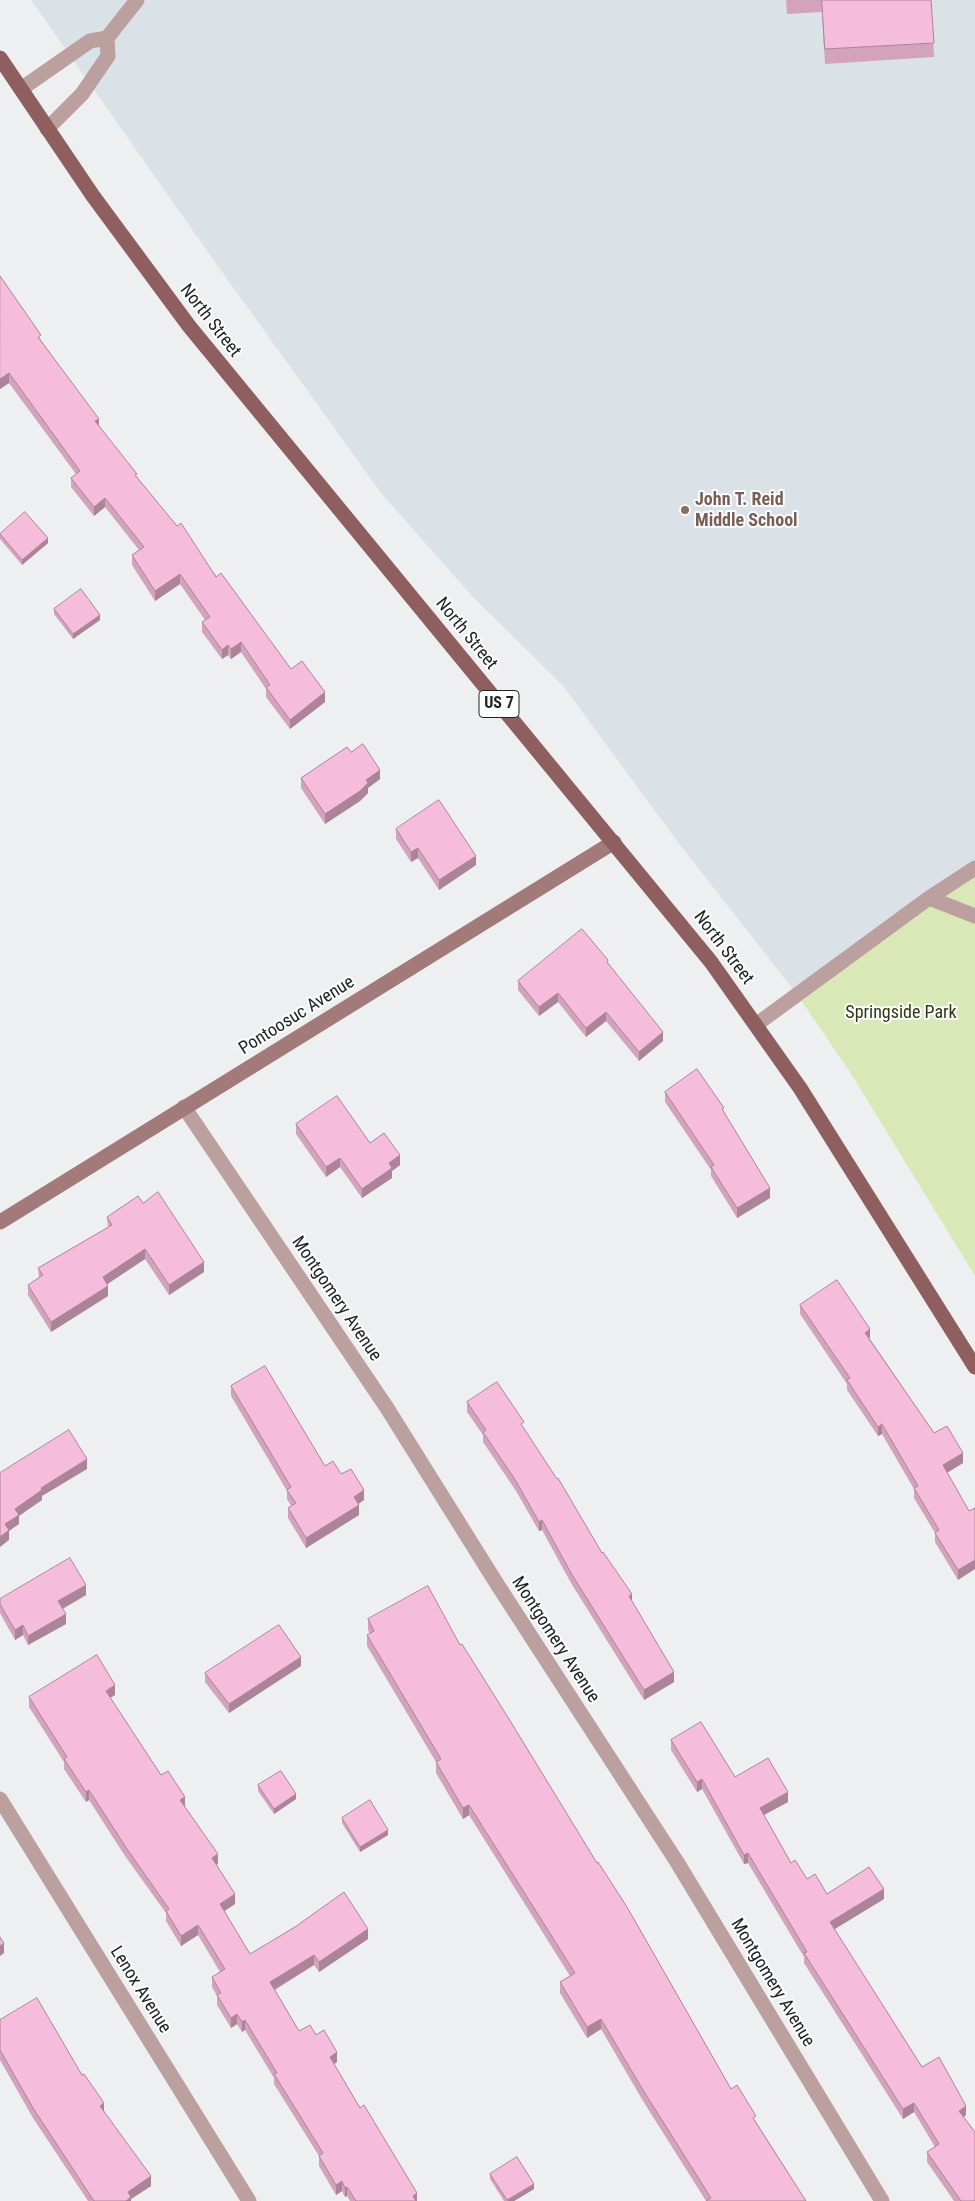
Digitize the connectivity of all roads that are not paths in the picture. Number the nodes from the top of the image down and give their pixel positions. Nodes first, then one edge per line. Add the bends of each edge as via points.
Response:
1 (137, 0) edge
2 (107, 38) junction
3 (0, 58) edge
4 (21, 90) junction
5 (47, 129) junction
6 (614, 842) junction
7 (975, 868) edge
8 (929, 898) junction
9 (975, 916) edge
10 (757, 1024) junction
11 (184, 1107) junction
12 (0, 1222) edge
13 (975, 1367) edge
14 (0, 1799) edge
15 (249, 2201) edge
16 (882, 2201) edge

1 - 2 street
2 - 4 street via 90,41
2 - 5 street via 108,56 103,64 82,94
3 - 4 main road, North Street / US 7
4 - 5 main road, North Street / US 7
5 - 6 main road, North Street / US 7 via 92,196 195,333
6 - 10 main road, North Street / US 7
6 - 11 street, Pontoosuc Avenue
7 - 8 street
8 - 9 street
8 - 10 street
10 - 13 main road, North Street / US 7
11 - 12 street, Pontoosuc Avenue
11 - 16 street, Montgomery Avenue via 387,1408 677,1862
14 - 15 street, Lenox Avenue

